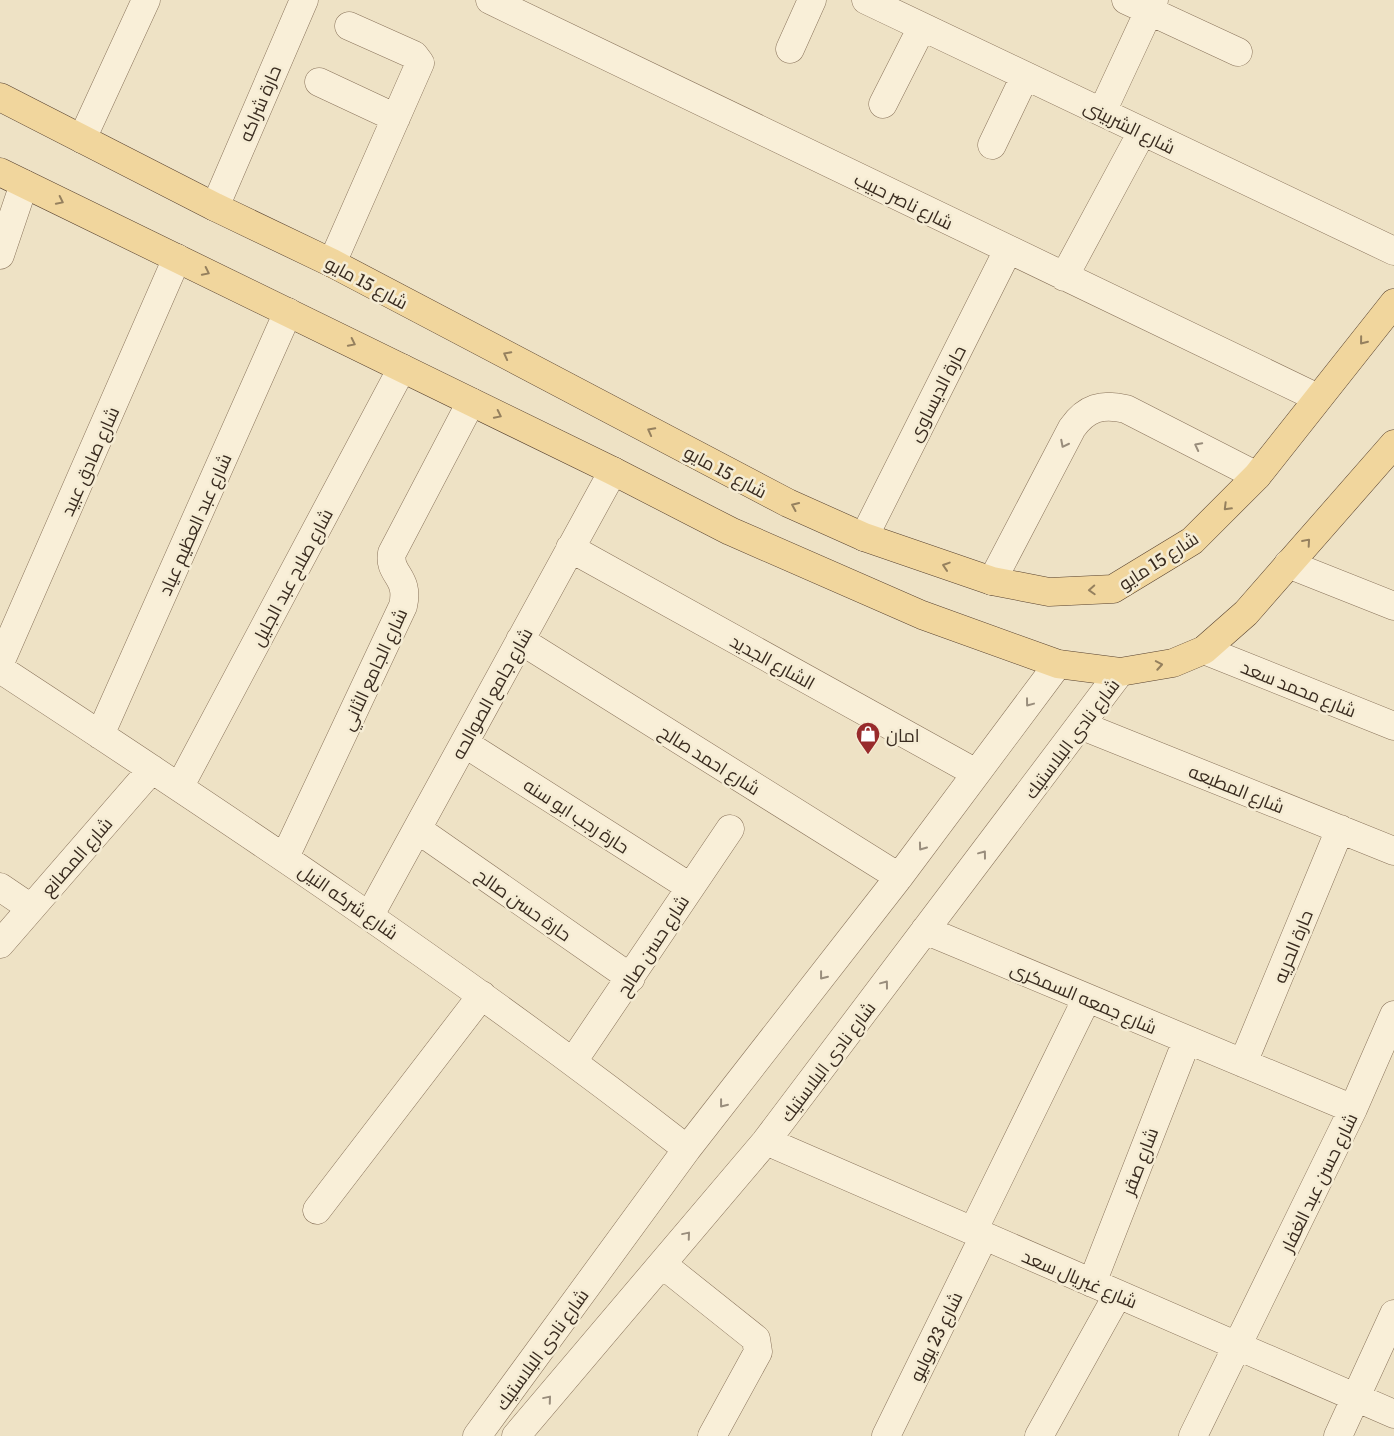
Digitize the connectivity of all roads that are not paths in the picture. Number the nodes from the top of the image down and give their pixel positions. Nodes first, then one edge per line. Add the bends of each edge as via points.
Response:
1 (146, 0) edge
2 (304, 0) edge
3 (490, 0) edge
4 (812, 0) edge
5 (866, 0) edge
6 (1143, 4) edge
7 (349, 26) dead end
8 (922, 27) junction
9 (790, 49) dead end
10 (1238, 52) dead end
11 (1025, 76) junction
12 (319, 82) dead end
13 (0, 98) edge
14 (883, 104) dead end
15 (1102, 112) junction
16 (396, 118) junction
17 (1142, 132) junction
18 (82, 139) junction
19 (992, 145) dead end
20 (0, 172) edge
21 (24, 184) junction
22 (215, 207) junction
23 (1008, 250) junction
24 (1394, 252) edge
25 (0, 255) edge
26 (177, 258) junction
27 (332, 263) junction
28 (1064, 276) junction
29 (1394, 303) edge
30 (288, 312) junction
31 (402, 368) junction
32 (1318, 398) junction
33 (471, 402) junction
34 (1394, 444) edge
35 (613, 471) junction
36 (1258, 476) junction
37 (864, 537) junction
38 (570, 548) junction
39 (1288, 564) junction
40 (992, 581) junction
41 (1394, 606) edge
42 (520, 640) junction
43 (1204, 650) junction
44 (0, 663) edge
45 (1058, 664) junction
46 (0, 669) edge
47 (1120, 672) junction
48 (1080, 725) junction
49 (1394, 726) edge
50 (100, 735) junction
51 (464, 743) junction
52 (152, 769) junction
53 (976, 773) junction
54 (180, 786) junction
55 (417, 829) junction
56 (730, 829) dead end
57 (1340, 829) junction
58 (1394, 851) edge
59 (285, 857) junction
60 (899, 877) junction
61 (0, 887) edge
62 (690, 887) junction
63 (31, 908) junction
64 (370, 915) junction
65 (925, 930) junction
66 (0, 944) edge
67 (631, 978) junction
68 (482, 995) junction
69 (1087, 998) junction
70 (1394, 1015) edge
71 (1187, 1040) junction
72 (574, 1060) junction
73 (1243, 1063) junction
74 (1353, 1109) junction
75 (766, 1141) junction
76 (687, 1149) junction
77 (317, 1210) dead end
78 (979, 1233) junction
79 (662, 1264) junction
80 (1092, 1283) junction
81 (1118, 1294) junction
82 (1394, 1314) edge
83 (1238, 1346) junction
84 (1357, 1398) junction
85 (1394, 1414) edge
86 (477, 1436) edge
87 (516, 1436) edge
88 (712, 1436) edge
89 (886, 1436) edge
90 (1040, 1436) edge
91 (1193, 1436) edge
92 (1338, 1436) edge

1 - 18 street
2 - 22 street, حارة شراكه
3 - 23 street, شارع ناصر حبيب
4 - 9 street
5 - 8 street, شارع الشربينى
6 - 10 street
6 - 15 street
7 - 16 street via 419,60 420,66
8 - 11 street, شارع الشربينى
8 - 14 street
11 - 15 street, شارع الشربينى
11 - 19 street
12 - 16 street
13 - 18 main road, شارع 15 مايو
15 - 17 street, شارع الشربينى
16 - 27 street
17 - 24 street, شارع الشربينى
17 - 28 street
18 - 22 main road, شارع 15 مايو
20 - 21 main road
21 - 25 street
21 -> 26 main road
22 - 27 main road, شارع 15 مايو
23 - 28 street, شارع ناصر حبيب
23 - 37 street, حارة الديساوى
26 -> 30 main road
26 - 44 street, شارع صادق عبيد
37 -> 27 main road, شارع 15 مايو via 788,503
28 - 32 street, شارع ناصر حبيب
29 -> 32 main road, شارع 15 مايو
30 -> 31 main road
30 - 50 street, شارع عبد العظيم عياد
31 - 33 main road
31 - 54 street, شارع صلاح عبد الجليل
32 - 36 main road, شارع 15 مايو
33 -> 35 main road
33 - 59 street, شارع الجامع الثاني via 392,553 391,564 404,584 403,606
39 -> 34 main road
35 - 38 street, شارع جامع الصوالحه
35 - 45 main road via 730,531 922,615
36 -> 40 main road, شارع 15 مايو via 1192,542 1113,589 1048,592
36 -> 40 street via 1126,409 1101,406 1089,410 1072,428
40 -> 37 main road, شارع 15 مايو
38 - 42 street, شارع جامع الصوالحه
38 - 53 street, الشارع الجديد
39 - 41 street
39 - 43 main road via 1246,613
42 - 51 street, شارع جامع الصوالحه
42 - 60 street, شارع احمد صالح
47 -> 43 main road via 1173,663
43 - 49 street, شارع محمد سعد
45 - 47 main road
45 -> 53 street, شارع نادى البلاستيك
46 - 50 street, شارع شركه النيل
47 - 48 street, شارع نادى البلاستيك
48 - 57 street, شارع المطبعه
65 -> 48 street, شارع نادى البلاستيك
50 - 52 street, شارع شركه النيل
51 - 55 street, شارع جامع الصوالحه
51 - 62 street, حارة رجب ابو سنه
52 - 54 street, شارع شركه النيل
52 - 63 street, شارع المصانع
53 -> 60 street, شارع نادى البلاستيك
54 - 59 street, شارع شركه النيل
55 - 64 street, شارع جامع الصوالحه
55 - 67 street, حارة حسن صالح
56 - 62 street, شارع حسن صالح
57 - 58 street, شارع المطبعه
57 - 73 street, حارة الحريه
59 - 64 street, شارع شركه النيل
60 -> 76 street, شارع نادى البلاستيك
61 - 63 street
62 - 67 street, شارع حسن صالح
63 - 66 street, شارع المصانع
64 - 68 street, شارع شركه النيل
65 - 69 street, شارع جمعه السمكرى
75 -> 65 street, شارع نادى البلاستيك
67 - 72 street, شارع حسن صالح
68 - 72 street, شارع شركه النيل
68 - 77 street
69 - 71 street, شارع جمعه السمكرى
69 - 78 street, شارع 23 يوليو
70 - 74 street, شارع حسن عبد الغفار
71 - 73 street, شارع جمعه السمكرى
71 - 80 street, شارع صقر
72 - 76 street, شارع شركه النيل
73 - 74 street, شارع جمعه السمكرى
74 - 83 street, شارع حسن عبد الغفار
75 - 78 street, شارع غبريال سعد
79 -> 75 street, شارع نادى البلاستيك
76 - 86 street, شارع نادى البلاستيك
78 - 80 street, شارع غبريال سعد
78 - 89 street, شارع 23 يوليو
87 -> 79 street, شارع نادى البلاستيك
79 - 88 street via 756,1339 758,1345 758,1352
80 - 81 street, شارع غبريال سعد
81 - 83 street, شارع غبريال سعد
81 - 90 street
82 - 84 street
83 - 84 street, شارع غبريال سعد
83 - 91 street, شارع حسن عبد الغفار
84 - 85 street, شارع غبريال سعد
84 - 92 street

